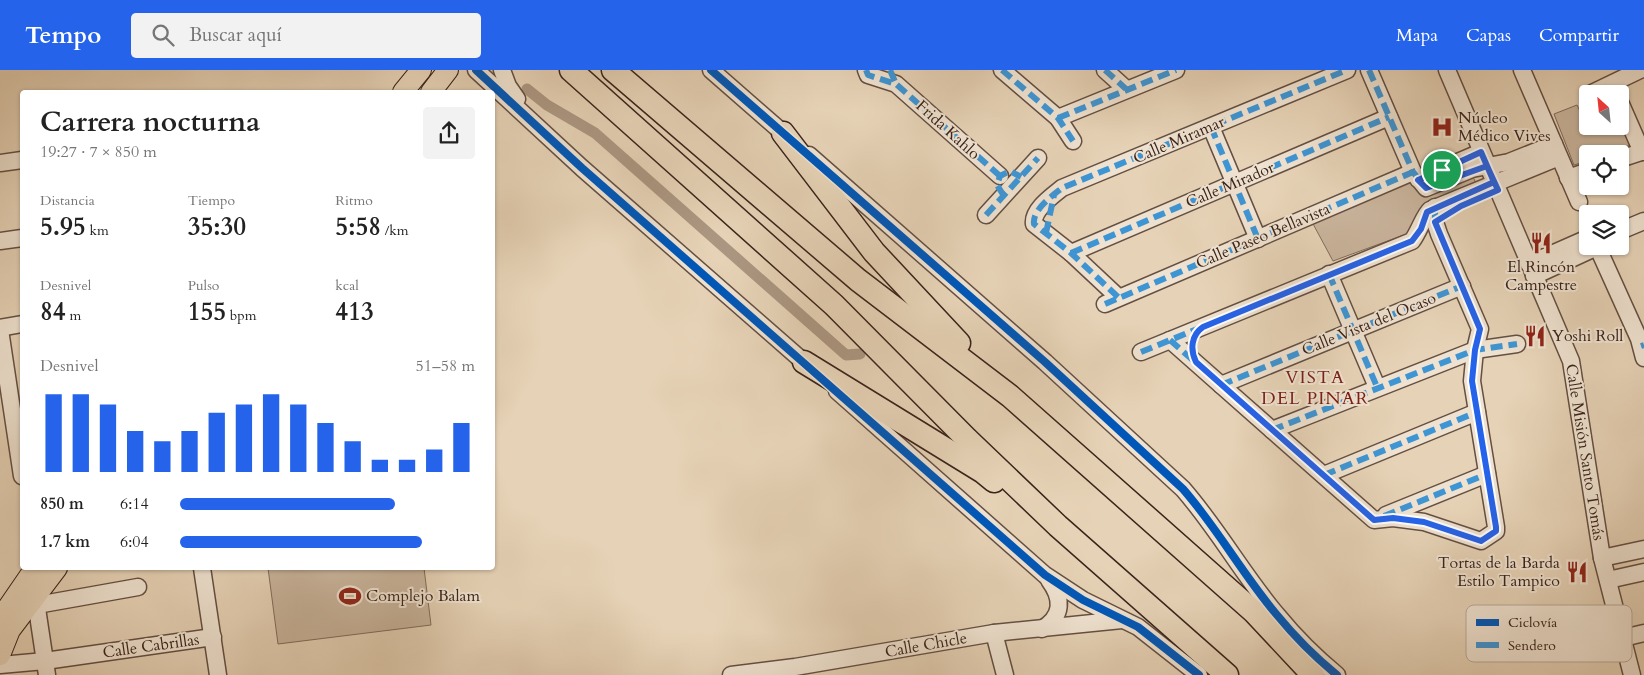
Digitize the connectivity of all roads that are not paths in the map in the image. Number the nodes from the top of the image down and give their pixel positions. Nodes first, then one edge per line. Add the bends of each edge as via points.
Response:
1 (421, 70) edge
2 (448, 70) edge
3 (476, 70) edge
4 (502, 70) edge
5 (571, 70) edge
6 (613, 70) edge
7 (711, 70) edge
8 (866, 70) edge
9 (1002, 70) edge
10 (1105, 70) edge
11 (1176, 70) edge
12 (1347, 70) edge
13 (1369, 70) edge
14 (1447, 70) edge
15 (1522, 70) edge
16 (1640, 70) edge
17 (893, 77) edge
18 (1619, 85) edge
19 (1126, 89) junction
20 (405, 90) edge
21 (433, 90) edge
22 (520, 111) junction
23 (1389, 117) junction
24 (1058, 118) junction
25 (1629, 121) edge
26 (1211, 127) junction
27 (783, 132) junction
28 (1073, 141) dead end
29 (1557, 150) junction
30 (1643, 151) edge
31 (1629, 156) edge
32 (1038, 158) dead end
33 (1484, 159) junction
34 (20, 160) edge
35 (0, 163) edge
36 (1579, 174) edge
37 (1000, 176) junction
38 (1415, 176) junction
39 (1021, 177) junction
40 (1568, 178) junction
41 (1234, 183) junction
42 (1496, 186) junction
43 (1004, 196) junction
44 (1579, 202) dead end
45 (986, 215) dead end
46 (1430, 219) junction
47 (1644, 221) edge
48 (1629, 227) edge
49 (20, 238) edge
50 (1258, 239) junction
51 (0, 241) edge
52 (1579, 251) edge
53 (1071, 253) junction
54 (1600, 255) edge
55 (1532, 270) junction
56 (1329, 274) junction
57 (1462, 286) junction
58 (20, 324) edge
59 (1203, 327) junction
60 (0, 329) edge
61 (1354, 330) junction
62 (1170, 340) junction
63 (1517, 344) dead end
64 (1475, 350) junction
65 (1141, 352) dead end
66 (1644, 358) edge
67 (804, 362) junction
68 (1196, 362) junction
69 (1221, 385) junction
70 (1377, 387) junction
71 (1010, 396) junction
72 (12, 410) edge
73 (1477, 412) junction
74 (1272, 430) junction
75 (20, 463) edge
76 (1487, 474) junction
77 (1324, 475) junction
78 (1374, 520) junction
79 (1058, 526) junction
80 (1644, 549) edge
81 (1602, 558) junction
82 (34, 570) edge
83 (56, 570) edge
84 (202, 570) edge
85 (1644, 572) edge
86 (1045, 574) junction
87 (1608, 580) junction
88 (138, 587) dead end
89 (36, 600) junction
90 (1614, 605) edge
91 (0, 619) edge
92 (1122, 620) junction
93 (1042, 629) junction
94 (994, 633) junction
95 (213, 637) junction
96 (0, 655) edge
97 (1629, 662) edge
98 (0, 665) edge
99 (46, 668) edge
100 (796, 671) edge
101 (218, 675) edge
102 (731, 675) edge
103 (1005, 675) edge
104 (1199, 675) edge
105 (1228, 675) edge
106 (1313, 675) edge
107 (1337, 675) edge
108 (1632, 675) edge

1 - 20 main road
2 - 21 main road
3 - 22 street
4 - 22 street via 505,81 519,102
5 - 79 highway via 834,305
6 - 71 highway via 858,280
7 - 27 street
8 - 17 street, Frida Kahlo via 868,75
9 - 24 street
10 - 19 street
11 - 19 street
12 - 26 street, Calle Miramar
13 - 23 street
14 - 33 street, Calle Misión Santo Tomás
15 - 29 street
16 - 18 street
17 - 37 street, Frida Kahlo
19 - 24 street
22 - 67 street
23 - 38 street
23 - 41 street, Calle Mirador
24 - 28 street
25 - 30 street
26 - 41 street
26 - 53 street, Calle Miramar via 1054,194 1043,231
27 - 71 highway via 874,252
27 - 107 street via 1045,362 1183,489 1276,614
29 - 33 street, Calle Paseo Bellavista via 1509,162
29 - 40 street
29 - 42 street
30 - 31 street
32 - 39 street
33 - 38 street, Calle Paseo Bellavista
33 - 42 street, Calle Misión Santo Tomás
34 - 35 street
36 - 40 street
37 - 39 street via 1010,171
37 - 43 street via 997,185
38 - 50 street, Calle Paseo Bellavista
39 - 43 street
40 - 44 street
41 - 50 street
41 - 53 street, Calle Mirador
42 - 46 street
42 - 55 street, Calle Misión Santo Tomás
43 - 45 street
46 - 56 street via 1412,241
46 - 57 street
47 - 48 street
49 - 51 street
50 - 53 street, Calle Paseo Bellavista via 1112,300
52 - 55 street
54 - 66 street via 1640,338
55 - 81 street, Calle Misión Santo Tomás via 1571,361
56 - 59 street
56 - 61 street
57 - 61 street, Calle Vista del Ocaso
57 - 64 street via 1480,329
58 - 60 street
59 - 62 street
59 - 68 street via 1192,343
60 - 72 street
61 - 69 street, Calle Vista del Ocaso
61 - 70 street
62 - 65 street
62 - 68 street
63 - 64 street
64 - 70 street
64 - 73 street via 1472,381
67 - 79 highway via 983,472 1022,504
67 - 86 street
68 - 69 street
69 - 74 street
70 - 74 street
71 - 106 highway via 1254,612
72 - 75 street
73 - 76 street
73 - 77 street
74 - 77 street
76 - 78 street
76 - 78 street via 1496,531 1481,541 1424,522 1393,518
77 - 78 street
79 - 105 highway
80 - 81 street
81 - 87 street, Calle Misión Santo Tomás
82 - 91 main road
83 - 89 main road
84 - 95 street
85 - 87 street
86 - 92 street via 1083,600
86 - 93 street via 1057,592 1060,608 1056,619
87 - 90 street, Calle Misión Santo Tomás
88 - 89 street
89 - 96 main road via 10,630
89 - 99 street
92 - 93 street, Calle Chicle
92 - 104 street via 1138,627
93 - 94 street, Calle Chicle
94 - 100 street, Calle Chicle
94 - 103 street
95 - 99 street, Calle Cabrillas
95 - 101 street
97 - 108 street, Calle Misión Santo Tomás
98 - 99 street, Calle Cabrillas
100 - 102 street, Calle Chicle

